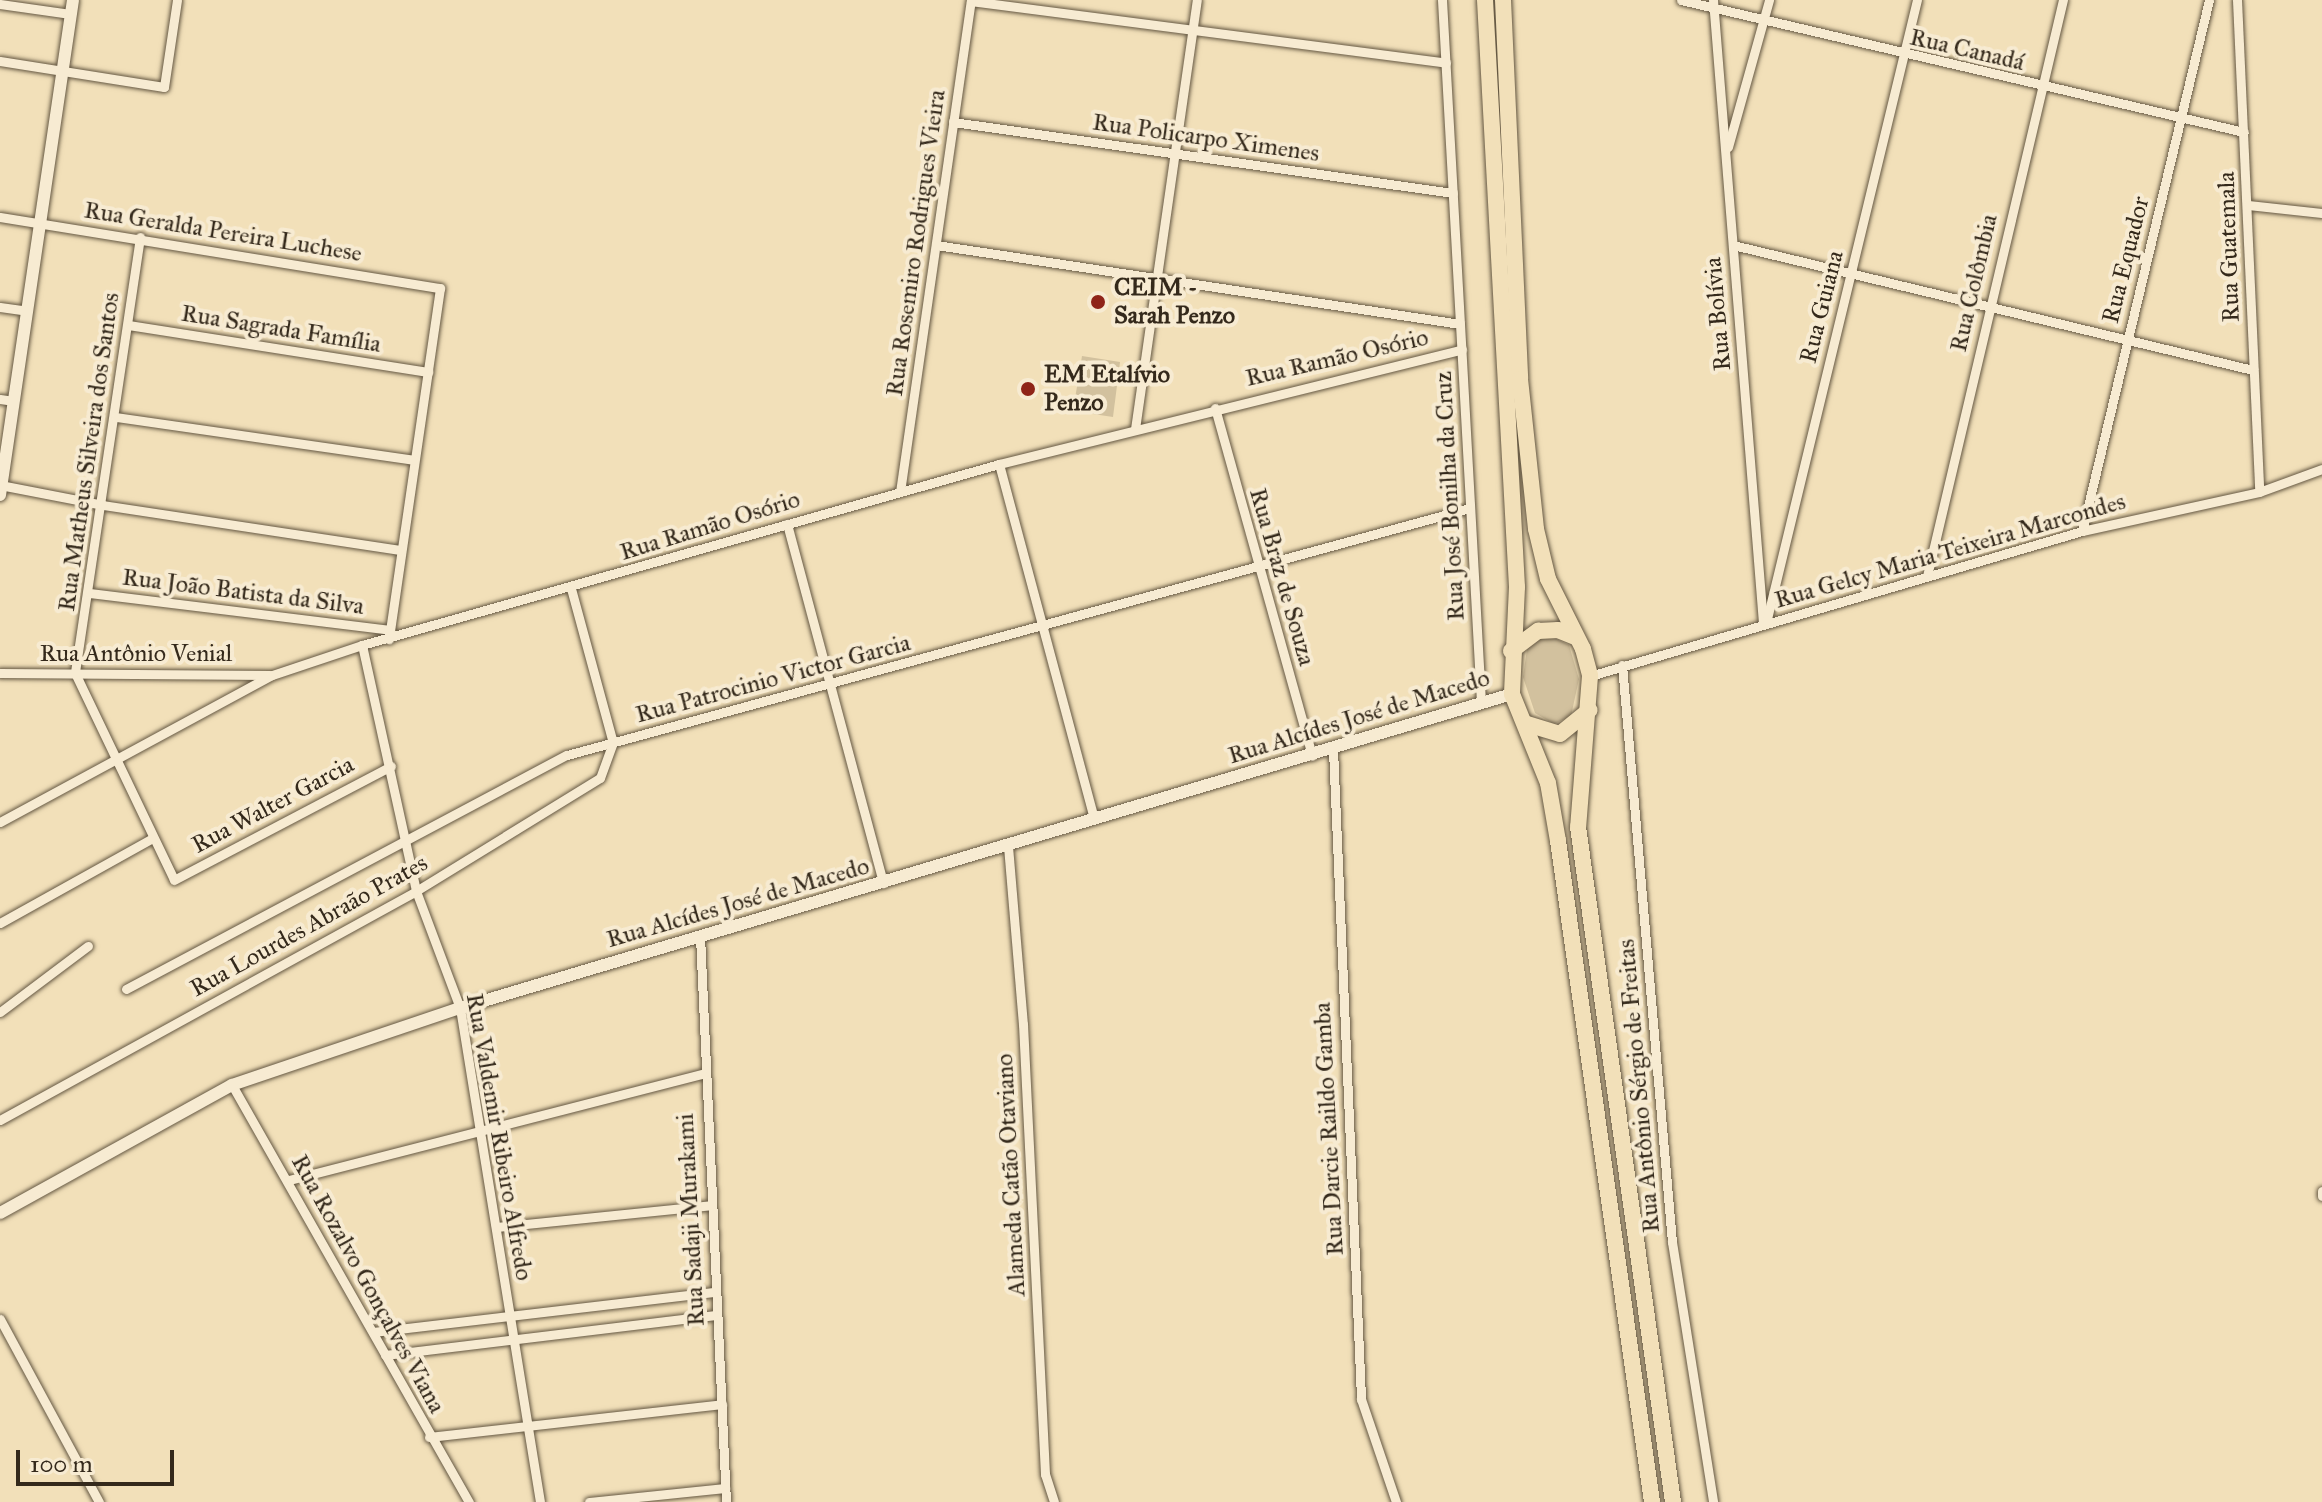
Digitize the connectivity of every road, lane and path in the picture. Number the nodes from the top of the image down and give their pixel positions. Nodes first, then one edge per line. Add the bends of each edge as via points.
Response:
1 (73, 0) edge
2 (177, 0) edge
3 (971, 0) edge
4 (1197, 0) edge
5 (1442, 0) edge
6 (1485, 0) edge
7 (1503, 0) edge
8 (1681, 0) edge
9 (1769, 0) edge
10 (1917, 0) edge
11 (2063, 0) edge
12 (2209, 0) edge
13 (2237, 0) edge
14 (0, 4) edge
15 (1713, 5) edge
16 (70, 14) junction
17 (1764, 20) junction
18 (1192, 31) junction
19 (1904, 56) junction
20 (0, 61) edge
21 (1446, 63) junction
22 (62, 71) junction
23 (2042, 88) junction
24 (2182, 116) junction
25 (953, 122) junction
26 (2244, 132) junction
27 (1174, 155) junction
28 (1725, 156) junction
29 (1453, 193) junction
30 (2248, 205) junction
31 (2322, 213) edge
32 (0, 217) edge
33 (40, 223) junction
34 (140, 237) junction
35 (936, 245) junction
36 (1733, 245) junction
37 (1852, 270) junction
38 (1157, 275) junction
39 (1988, 303) junction
40 (0, 307) edge
41 (27, 311) junction
42 (1460, 324) junction
43 (128, 325) junction
44 (2127, 338) junction
45 (1462, 349) junction
46 (2253, 370) junction
47 (428, 372) junction
48 (7, 400) edge
49 (1215, 408) junction
50 (116, 417) junction
51 (1135, 429) junction
52 (414, 460) junction
53 (999, 464) junction
54 (2322, 469) edge
55 (1, 488) edge
56 (900, 492) junction
57 (2259, 492) junction
58 (103, 505) junction
59 (1470, 508) junction
60 (787, 524) junction
61 (2082, 531) junction
62 (401, 550) junction
63 (1257, 565) junction
64 (1927, 576) junction
65 (571, 588) junction
66 (90, 593) junction
67 (1764, 623) junction
68 (1043, 626) junction
69 (390, 634) junction
70 (1575, 637) junction
71 (362, 645) junction
72 (1511, 651) junction
73 (1622, 665) junction
74 (0, 673) edge
75 (75, 673) junction
76 (272, 675) junction
77 (1590, 676) junction
78 (827, 686) junction
79 (1512, 694) junction
80 (1481, 702) junction
81 (1590, 710) junction
82 (1527, 724) junction
83 (613, 743) junction
84 (1333, 749) junction
85 (1312, 756) junction
86 (116, 758) junction
87 (391, 766) junction
88 (1094, 819) junction
89 (0, 822) edge
90 (153, 838) junction
91 (404, 842) junction
92 (1008, 846) junction
93 (883, 883) junction
94 (416, 891) junction
95 (0, 923) edge
96 (700, 936) junction
97 (88, 946) dead end
98 (126, 989) dead end
99 (460, 1008) junction
100 (1, 1010) edge
101 (703, 1074) junction
102 (232, 1085) junction
103 (0, 1120) edge
104 (480, 1128) junction
105 (289, 1180) junction
106 (711, 1205) junction
107 (0, 1213) edge
108 (496, 1227) junction
109 (716, 1292) junction
110 (509, 1313) junction
111 (716, 1315) junction
112 (0, 1319) edge
113 (373, 1332) junction
114 (514, 1340) junction
115 (385, 1355) junction
116 (722, 1404) junction
117 (528, 1427) junction
118 (429, 1437) junction
119 (725, 1488) junction
120 (99, 1502) edge
121 (469, 1502) edge
122 (540, 1502) edge
123 (589, 1502) edge
124 (726, 1502) edge
125 (1054, 1502) edge
126 (1396, 1502) edge
127 (1652, 1502) edge
128 (1673, 1502) edge
129 (1713, 1502) edge

1 - 16 street
2 - 22 street via 164,87
3 - 18 street
3 - 25 street, Rua Rosemiro Rodrigues Vieira
4 - 18 street
5 - 21 street, Rua José Bonilha da Cruz
6 - 72 highway via 1517,587
7 - 70 highway via 1520,379 1536,529 1548,579
8 - 15 street, Rua Canadá
9 - 17 street
10 - 19 street, Rua Guiana
11 - 23 street, Rua Colômbia
12 - 24 street, Rua Equador
13 - 26 street, Rua Guatemala
14 - 16 street
15 - 17 street, Rua Canadá
15 - 28 street, Rua Bolívia
16 - 22 street
17 - 19 street, Rua Canadá
17 - 28 street
18 - 21 street
18 - 27 street
19 - 23 street, Rua Canadá
19 - 37 street, Rua Guiana
20 - 22 street
21 - 29 street, Rua José Bonilha da Cruz
22 - 33 street
23 - 24 street, Rua Canadá
23 - 39 street, Rua Colômbia
24 - 26 street, Rua Canadá
24 - 44 street, Rua Equador
25 - 27 street, Rua Policarpo Ximenes
25 - 35 street, Rua Rosemiro Rodrigues Vieira
26 - 30 street, Rua Guatemala
27 - 29 street, Rua Policarpo Ximenes
27 - 38 street
28 - 36 street, Rua Bolívia
29 - 42 street, Rua José Bonilha da Cruz
30 - 31 street
30 - 46 street, Rua Guatemala
32 - 33 street, Rua Geralda Pereira Luchese
33 - 34 street, Rua Geralda Pereira Luchese
33 - 41 street
34 - 43 street, Rua Matheus Silveira dos Santos
34 - 47 street, Rua Geralda Pereira Luchese via 440,288
35 - 38 street
35 - 56 street, Rua Rosemiro Rodrigues Vieira
36 - 37 street
36 - 67 street, Rua Bolívia
37 - 39 street
37 - 67 street, Rua Guiana
38 - 42 street
38 - 51 street
39 - 44 street
39 - 64 street, Rua Colômbia
40 - 41 street
41 - 48 street
42 - 45 street, Rua José Bonilha da Cruz
43 - 47 street, Rua Sagrada Família
43 - 50 street, Rua Matheus Silveira dos Santos
44 - 46 street
44 - 61 street, Rua Equador
45 - 49 street, Rua Ramão Osório
45 - 59 street, Rua José Bonilha da Cruz
46 - 57 street, Rua Guatemala
47 - 52 street
48 - 55 street
49 - 51 street, Rua Ramão Osório
49 - 63 street, Rua Braz de Souza
50 - 52 street
50 - 58 street, Rua Matheus Silveira dos Santos
51 - 53 street, Rua Ramão Osório
52 - 62 street
53 - 56 street, Rua Ramão Osório
53 - 68 street
54 - 57 street, Rua Gelcy Maria Teixeira Marcondes
55 - 58 street
56 - 60 street, Rua Ramão Osório
57 - 61 street, Rua Gelcy Maria Teixeira Marcondes
58 - 62 street
58 - 66 street, Rua Matheus Silveira dos Santos
59 - 63 street, Rua Patrocinio Victor Garcia
59 - 80 street, Rua José Bonilha da Cruz
60 - 65 street, Rua Ramão Osório
60 - 78 street
61 - 64 street, Rua Gelcy Maria Teixeira Marcondes
62 - 69 street
63 - 68 street, Rua Patrocinio Victor Garcia
63 - 85 street, Rua Braz de Souza
64 - 67 street, Rua Gelcy Maria Teixeira Marcondes
65 - 69 street, Rua Ramão Osório
65 - 83 street
66 - 69 street, Rua João Batista da Silva
66 - 75 street, Rua Matheus Silveira dos Santos
67 - 73 street, Rua Gelcy Maria Teixeira Marcondes
68 - 78 street, Rua Patrocinio Victor Garcia
68 - 88 street
69 - 71 street, Rua Ramão Osório
70 - 72 highway via 1558,630 1538,631
70 - 77 highway
71 - 76 street, Rua Ramão Osório
71 - 87 street, Rua Valdemir Ribeiro Alfredo
72 - 79 highway
73 - 77 street, Rua Gelcy Maria Teixeira Marcondes
73 - 129 street, Rua Antônio Sérgio de Freitas via 1672,1242
74 - 75 street, Rua Antônio Venial
75 - 76 street, Rua Antônio Venial
75 - 86 street
76 - 86 street, Rua Ramão Osório
77 - 81 highway
78 - 83 street, Rua Patrocinio Victor Garcia
78 - 93 street
79 - 80 street, Rua Alcídes José de Macedo
79 - 82 highway
80 - 84 street, Rua Alcídes José de Macedo
81 - 82 highway via 1560,734
81 - 128 highway via 1578,777 1578,827
82 - 127 highway via 1548,783 1558,841
83 - 91 street, Rua Patrocinio Victor Garcia via 567,755
83 - 94 street, Rua Lourdes Abraão Prates via 600,778
84 - 85 street, Rua Alcídes José de Macedo
84 - 126 street, Rua Darcie Raildo Gamba via 1361,1399
85 - 88 street, Rua Alcídes José de Macedo
86 - 89 street, Rua Ramão Osório
86 - 90 street
87 - 90 street, Rua Walter Garcia via 174,880
87 - 91 street, Rua Valdemir Ribeiro Alfredo
88 - 92 street, Rua Alcídes José de Macedo
90 - 95 street
91 - 94 street, Rua Valdemir Ribeiro Alfredo
91 - 98 street, Rua Patrocinio Victor Garcia
92 - 93 street, Rua Alcídes José de Macedo
92 - 125 street, Alameda Catão Otaviano via 1023,1024 1045,1474
93 - 96 street, Rua Alcídes José de Macedo
94 - 99 street, Rua Valdemir Ribeiro Alfredo
94 - 103 street, Rua Lourdes Abraão Prates
96 - 99 street, Rua Alcídes José de Macedo
96 - 101 street, Rua Sadaji Murakami
97 - 100 street
99 - 102 street, Rua Alcídes José de Macedo
99 - 104 street, Rua Valdemir Ribeiro Alfredo
101 - 104 street
101 - 106 street, Rua Sadaji Murakami
102 - 105 street, Rua Rozalvo Gonçalves Viana
102 - 107 street, Rua Alcídes José de Macedo
104 - 105 street
104 - 108 street, Rua Valdemir Ribeiro Alfredo
105 - 113 street, Rua Rozalvo Gonçalves Viana
106 - 108 street
106 - 109 street, Rua Sadaji Murakami
108 - 110 street, Rua Valdemir Ribeiro Alfredo
109 - 110 street
109 - 111 street, Rua Sadaji Murakami
110 - 113 street
110 - 114 street, Rua Valdemir Ribeiro Alfredo
111 - 114 street
111 - 116 street, Rua Sadaji Murakami
112 - 120 street
113 - 115 street, Rua Rozalvo Gonçalves Viana
114 - 115 street
114 - 117 street, Rua Valdemir Ribeiro Alfredo
115 - 118 street, Rua Rozalvo Gonçalves Viana
116 - 117 street
116 - 119 street, Rua Sadaji Murakami
117 - 118 street
117 - 122 street, Rua Valdemir Ribeiro Alfredo
118 - 121 street, Rua Rozalvo Gonçalves Viana
119 - 123 street
119 - 124 street, Rua Sadaji Murakami

